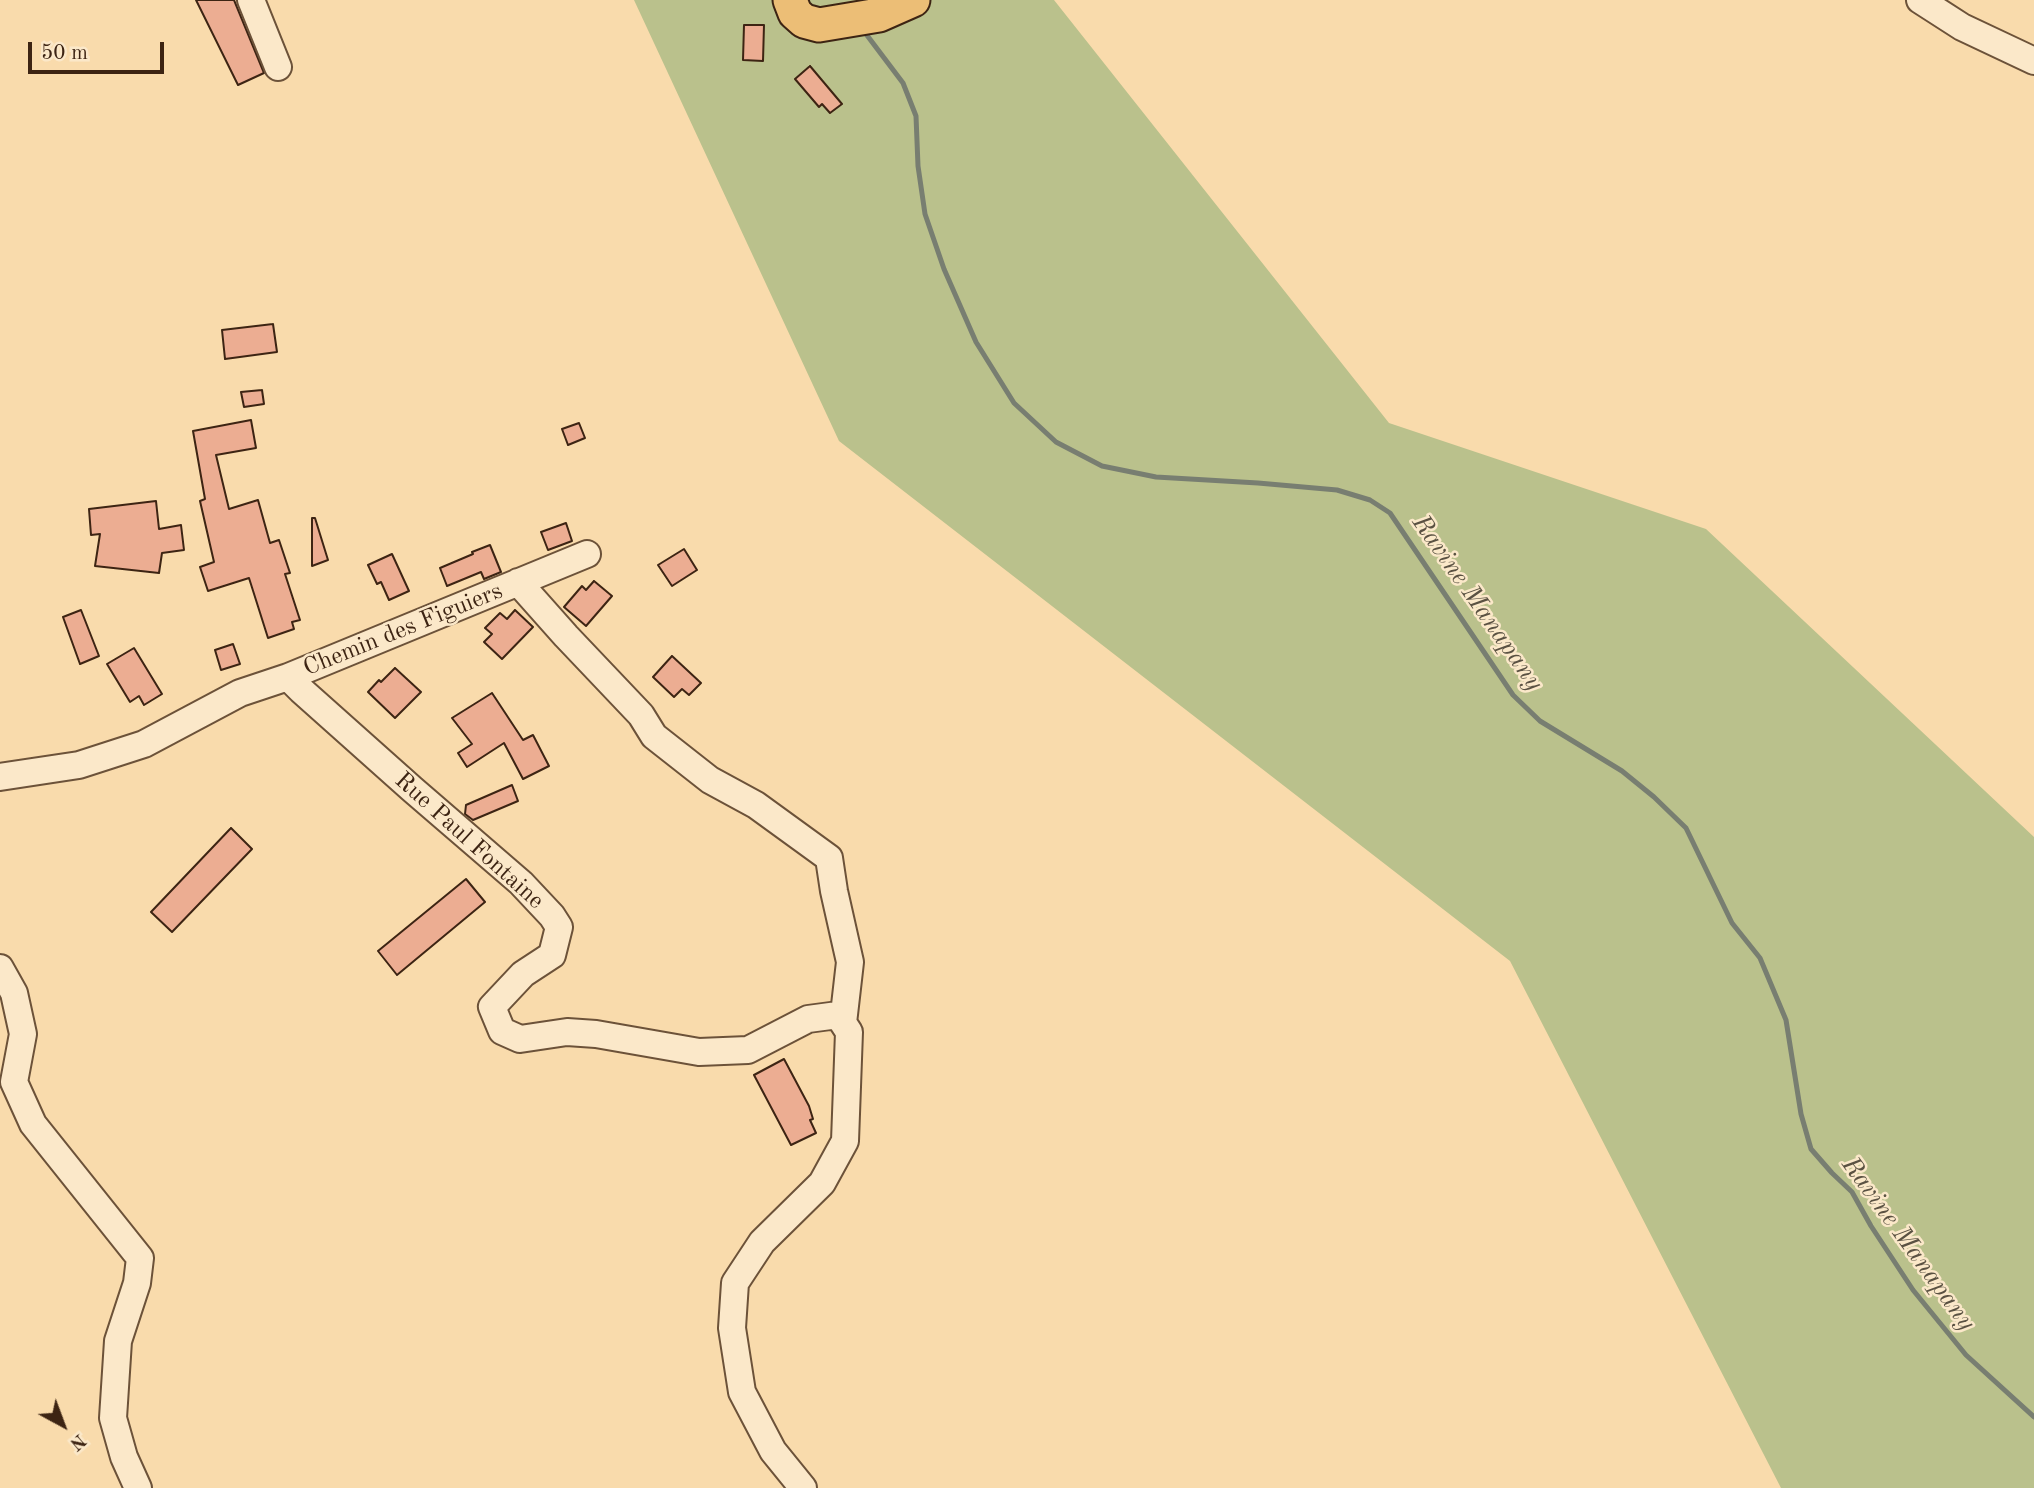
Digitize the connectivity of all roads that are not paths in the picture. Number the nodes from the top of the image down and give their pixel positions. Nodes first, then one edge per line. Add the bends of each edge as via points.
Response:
1 (251, 0) edge
2 (790, 0) edge
3 (914, 0) edge
4 (1920, 0) edge
5 (2034, 61) edge
6 (278, 67) dead end
7 (587, 554) dead end
8 (518, 582) junction
9 (288, 677) junction
10 (0, 777) edge
11 (0, 968) edge
12 (843, 1023) junction
13 (138, 1488) edge
14 (803, 1488) edge

1 - 6 street
2 - 3 main road via 804,21 819,25 879,15
4 - 5 street via 1962,27
7 - 8 street, Chemin des Figuiers
8 - 9 street, Chemin des Figuiers
8 - 12 street, Chemin des Figuiers via 641,715 654,736 710,780 756,805 829,858 850,962
9 - 10 street via 240,693 144,744 79,765
9 - 12 street, Rue Paul Fontaine via 521,883 559,927 552,955 523,974 492,1007 502,1031 520,1038 567,1032 596,1034 699,1052 748,1050 808,1019 838,1015
11 - 13 street via 14,993 23,1034 14,1082 33,1124 140,1258 137,1283 118,1340 113,1418
12 - 14 street via 849,1032 845,1141 822,1184 762,1242 735,1283 732,1328 742,1392 773,1451

